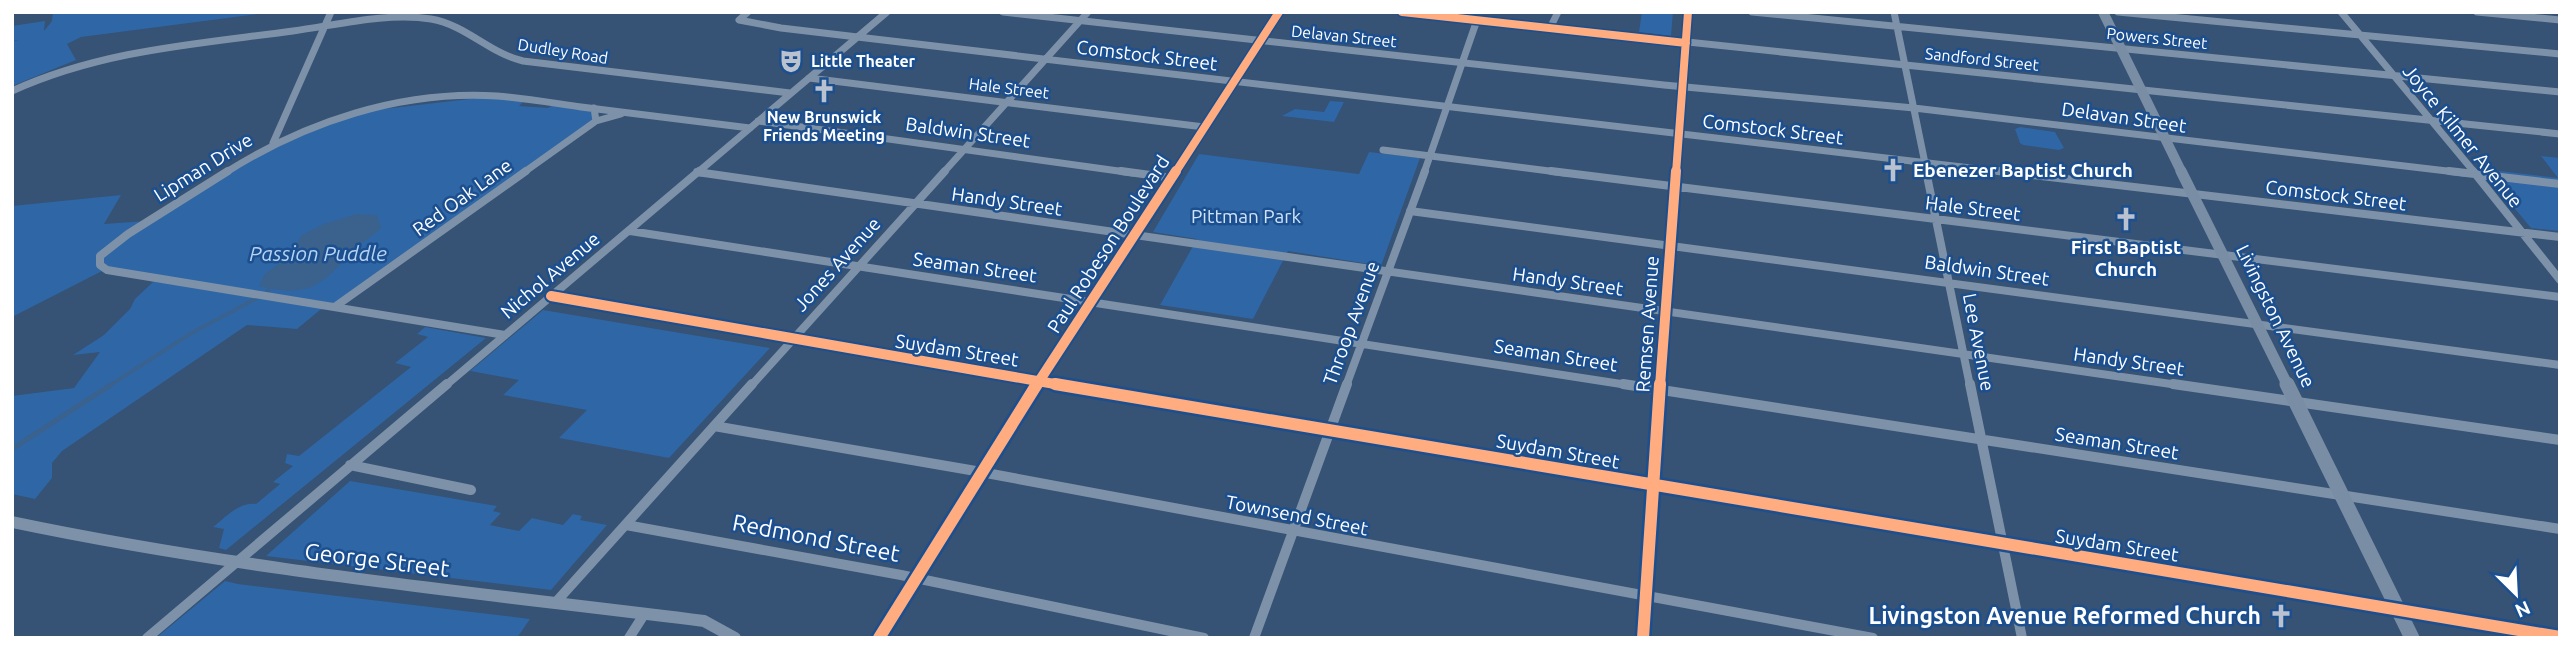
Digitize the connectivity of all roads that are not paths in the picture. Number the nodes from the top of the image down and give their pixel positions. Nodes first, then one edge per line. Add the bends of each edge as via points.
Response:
1 (331, 12) edge
2 (748, 12) edge
3 (887, 12) edge
4 (1003, 12) edge
5 (1041, 12) edge
6 (1279, 12) edge
7 (1402, 12) edge
8 (1688, 12) edge
9 (1752, 12) edge
10 (1895, 12) edge
11 (2104, 12) edge
12 (2118, 12) edge
13 (2341, 12) edge
14 (2477, 12) edge
15 (2554, 12) edge
16 (1084, 17) edge
17 (2560, 19) edge
18 (1477, 20) junction
19 (1556, 21) edge
20 (325, 27) junction
21 (1898, 27) junction
22 (2359, 35) junction
23 (857, 37) junction
24 (1262, 38) junction
25 (1686, 43) junction
26 (2122, 48) junction
27 (2560, 54) edge
28 (1047, 59) junction
29 (1465, 61) junction
30 (1905, 65) junction
31 (2394, 76) junction
32 (809, 78) junction
33 (1234, 82) junction
34 (1683, 86) junction
35 (2143, 90) junction
36 (12, 91) edge
37 (2560, 92) edge
38 (790, 93) junction
39 (1008, 101) junction
40 (1448, 107) junction
41 (594, 108) junction
42 (1914, 108) junction
43 (629, 112) junction
44 (596, 121) junction
45 (758, 121) junction
46 (2432, 121) junction
47 (281, 127) junction
48 (1204, 127) junction
49 (310, 128) junction
50 (750, 128) junction
51 (1680, 134) junction
52 (2560, 134) edge
53 (2167, 138) junction
54 (272, 145) junction
55 (964, 149) junction
56 (1383, 150) dead end
57 (1429, 156) junction
58 (1926, 163) junction
59 (697, 172) junction
60 (2475, 173) junction
61 (1172, 178) junction
62 (2560, 184) edge
63 (1675, 186) junction
64 (2194, 195) junction
65 (914, 205) junction
66 (1410, 211) junction
67 (1936, 219) junction
68 (630, 231) junction
69 (2521, 233) junction
70 (1135, 237) junction
71 (2560, 237) edge
72 (1670, 245) junction
73 (2224, 255) junction
74 (857, 268) junction
75 (1388, 273) junction
76 (2560, 280) edge
77 (1949, 282) junction
78 (551, 296) junction
79 (2560, 297) edge
80 (1091, 301) junction
81 (336, 306) junction
82 (1665, 313) junction
83 (2257, 324) junction
84 (505, 335) junction
85 (792, 340) junction
86 (1362, 343) junction
87 (1964, 355) junction
88 (2560, 365) edge
89 (1039, 382) junction
90 (1660, 388) junction
91 (2295, 402) junction
92 (714, 426) junction
93 (1330, 430) junction
94 (1980, 439) junction
95 (2560, 440) edge
96 (350, 465) junction
97 (982, 472) junction
98 (1651, 485) junction
99 (471, 490) dead end
100 (2341, 495) junction
101 (12, 522) edge
102 (626, 525) junction
103 (2560, 529) edge
104 (1293, 532) junction
105 (2003, 543) junction
106 (234, 563) junction
107 (915, 579) junction
108 (1647, 596) junction
109 (556, 602) junction
110 (2398, 609) junction
111 (645, 614) junction
112 (2560, 637) edge
113 (147, 638) edge
114 (628, 638) edge
115 (735, 638) edge
116 (879, 638) edge
117 (1204, 638) edge
118 (1255, 638) edge
119 (1643, 638) edge
120 (1873, 638) edge
121 (2022, 638) edge
122 (2412, 638) edge

1 - 20 street
2 - 23 street, Comstock Street via 739,20
3 - 23 street, Nichol Avenue
4 - 16 street, Delavan Street
5 - 16 street, Delavan Street
6 - 24 street, Paul Robeson Boulevard
7 - 18 street, Sandford Street
8 - 25 street, Remsen Avenue
9 - 21 street, Powers Street
10 - 21 street, Lee Avenue
11 - 26 main road, Livingston Avenue
12 - 22 street
13 - 22 street, Joyce Kilmer Avenue
14 - 17 street
15 - 17 street
16 - 24 street, Delavan Street
16 - 28 street, Jones Avenue
18 - 19 street, Sandford Street
18 - 29 street, Throop Avenue
19 - 25 street, Sandford Street
20 - 36 street, Dudley Road via 116,54 54,72
20 - 38 street, Dudley Road via 438,20 461,27 497,53 523,61
20 - 47 street
21 - 26 street, Powers Street
21 - 30 street, Lee Avenue
22 - 27 street
22 - 31 street, Joyce Kilmer Avenue
23 - 28 street, Comstock Street
23 - 32 street, Nichol Avenue
24 - 29 street, Delavan Street
24 - 33 street, Paul Robeson Boulevard
25 - 30 street, Sandford Street
25 - 34 street, Remsen Avenue
26 - 31 street, Powers Street
26 - 35 main road, Livingston Avenue
28 - 33 street, Comstock Street
28 - 39 street, Jones Avenue
29 - 34 street, Delavan Street
29 - 40 street, Throop Avenue
30 - 35 street, Sandford Street
30 - 42 street, Lee Avenue
31 - 37 street, Powers Street
31 - 46 street, Joyce Kilmer Avenue
32 - 38 street, Nichol Avenue
32 - 39 street, Hale Street
33 - 40 street, Comstock Street
33 - 48 street, Paul Robeson Boulevard
34 - 42 street, Delavan Street
34 - 51 street, Remsen Avenue
35 - 46 street, Sandford Street
35 - 53 main road, Livingston Avenue
38 - 45 street, Nichol Avenue
39 - 48 street, Hale Street
39 - 55 street, Jones Avenue
40 - 51 street, Comstock Street
40 - 57 street, Throop Avenue
41 - 43 street, Lipman Drive
41 - 44 street
41 - 49 street, Lipman Drive via 476,96 367,111
42 - 53 street, Delavan Street
42 - 58 street, Lee Avenue
43 - 44 street
43 - 50 street, Lipman Drive
44 - 81 street, Red Oak Lane
45 - 50 street, Nichol Avenue
45 - 55 street, Baldwin Street
46 - 52 street, Sandford Street
46 - 60 street, Joyce Kilmer Avenue
47 - 49 street
47 - 54 street
48 - 61 street, Paul Robeson Boulevard
49 - 54 street, Lipman Drive
50 - 59 street, Nichol Avenue
51 - 58 street, Comstock Street
51 - 63 street, Remsen Avenue
53 - 60 street, Delavan Street
53 - 64 main road, Livingston Avenue
54 - 81 street, Lipman Drive via 107,248 100,265 155,279
55 - 61 street, Baldwin Street
55 - 65 street, Jones Avenue
56 - 57 street, Hale Street
57 - 63 street, Hale Street
57 - 66 street, Throop Avenue
58 - 64 street, Comstock Street
58 - 67 street, Lee Avenue
59 - 65 street, Handy Street
59 - 68 street, Nichol Avenue
60 - 62 street, Delavan Street
60 - 69 street, Joyce Kilmer Avenue
61 - 70 street, Paul Robeson Boulevard
63 - 67 street, Hale Street
63 - 72 street, Remsen Avenue
64 - 69 street, Comstock Street
64 - 73 main road, Livingston Avenue
65 - 70 street, Handy Street
65 - 74 street, Jones Avenue
66 - 72 street, Baldwin Street
66 - 75 street, Throop Avenue
67 - 73 street, Hale Street
67 - 77 street, Lee Avenue
68 - 74 street, Seaman Street
68 - 78 street, Nichol Avenue
69 - 71 street, Comstock Street
69 - 76 street, Joyce Kilmer Avenue
70 - 75 street, Handy Street
70 - 80 street, Paul Robeson Boulevard
72 - 77 street, Baldwin Street
72 - 82 street, Remsen Avenue
73 - 79 street, Hale Street
73 - 83 main road, Livingston Avenue
74 - 80 street, Seaman Street
74 - 85 street, Jones Avenue
75 - 82 street, Handy Street
75 - 86 street, Throop Avenue
77 - 83 street, Baldwin Street
77 - 87 street, Lee Avenue
78 - 84 street, Nichol Avenue
78 - 85 street, Suydam Street
80 - 86 street, Seaman Street
80 - 89 street, Paul Robeson Boulevard
81 - 84 street, Lipman Drive
82 - 87 street, Handy Street
82 - 90 street, Remsen Avenue
83 - 88 street, Baldwin Street
83 - 91 main road, Livingston Avenue
84 - 96 street, Nichol Avenue
85 - 89 street, Suydam Street
85 - 92 street, Jones Avenue
86 - 90 street, Seaman Street
86 - 93 street, Throop Avenue
87 - 91 street, Handy Street
87 - 94 street, Lee Avenue
89 - 93 street, Suydam Street
89 - 97 street, Paul Robeson Boulevard
90 - 94 street, Seaman Street
90 - 98 street, Remsen Avenue
91 - 95 street, Handy Street
91 - 100 main road, Livingston Avenue
92 - 97 street, Townsend Street
92 - 102 street, Jones Avenue
93 - 98 street, Suydam Street
93 - 104 street, Throop Avenue
94 - 100 street, Seaman Street
94 - 105 street, Lee Avenue
96 - 99 street
96 - 106 street, Nichol Avenue
97 - 104 street, Townsend Street
97 - 107 street, Paul Robeson Boulevard
98 - 105 street, Suydam Street
98 - 108 street, Remsen Avenue
100 - 103 street, Seaman Street
100 - 110 main road, Livingston Avenue
101 - 106 street, George Street
102 - 107 street, Redmond Street
102 - 109 street, Jones Avenue
104 - 108 street, Townsend Street
104 - 118 street, Throop Avenue
105 - 110 street, Suydam Street
105 - 121 street, Lee Avenue
106 - 109 street, George Street
106 - 113 street, Nichol Avenue
107 - 116 street, Paul Robeson Boulevard
107 - 117 street, Redmond Street
108 - 119 street, Remsen Avenue
108 - 120 street, Townsend Street
109 - 111 street, George Street
110 - 112 street, Suydam Street
110 - 122 main road, Livingston Avenue
111 - 114 street
111 - 115 street, George Street via 704,621

